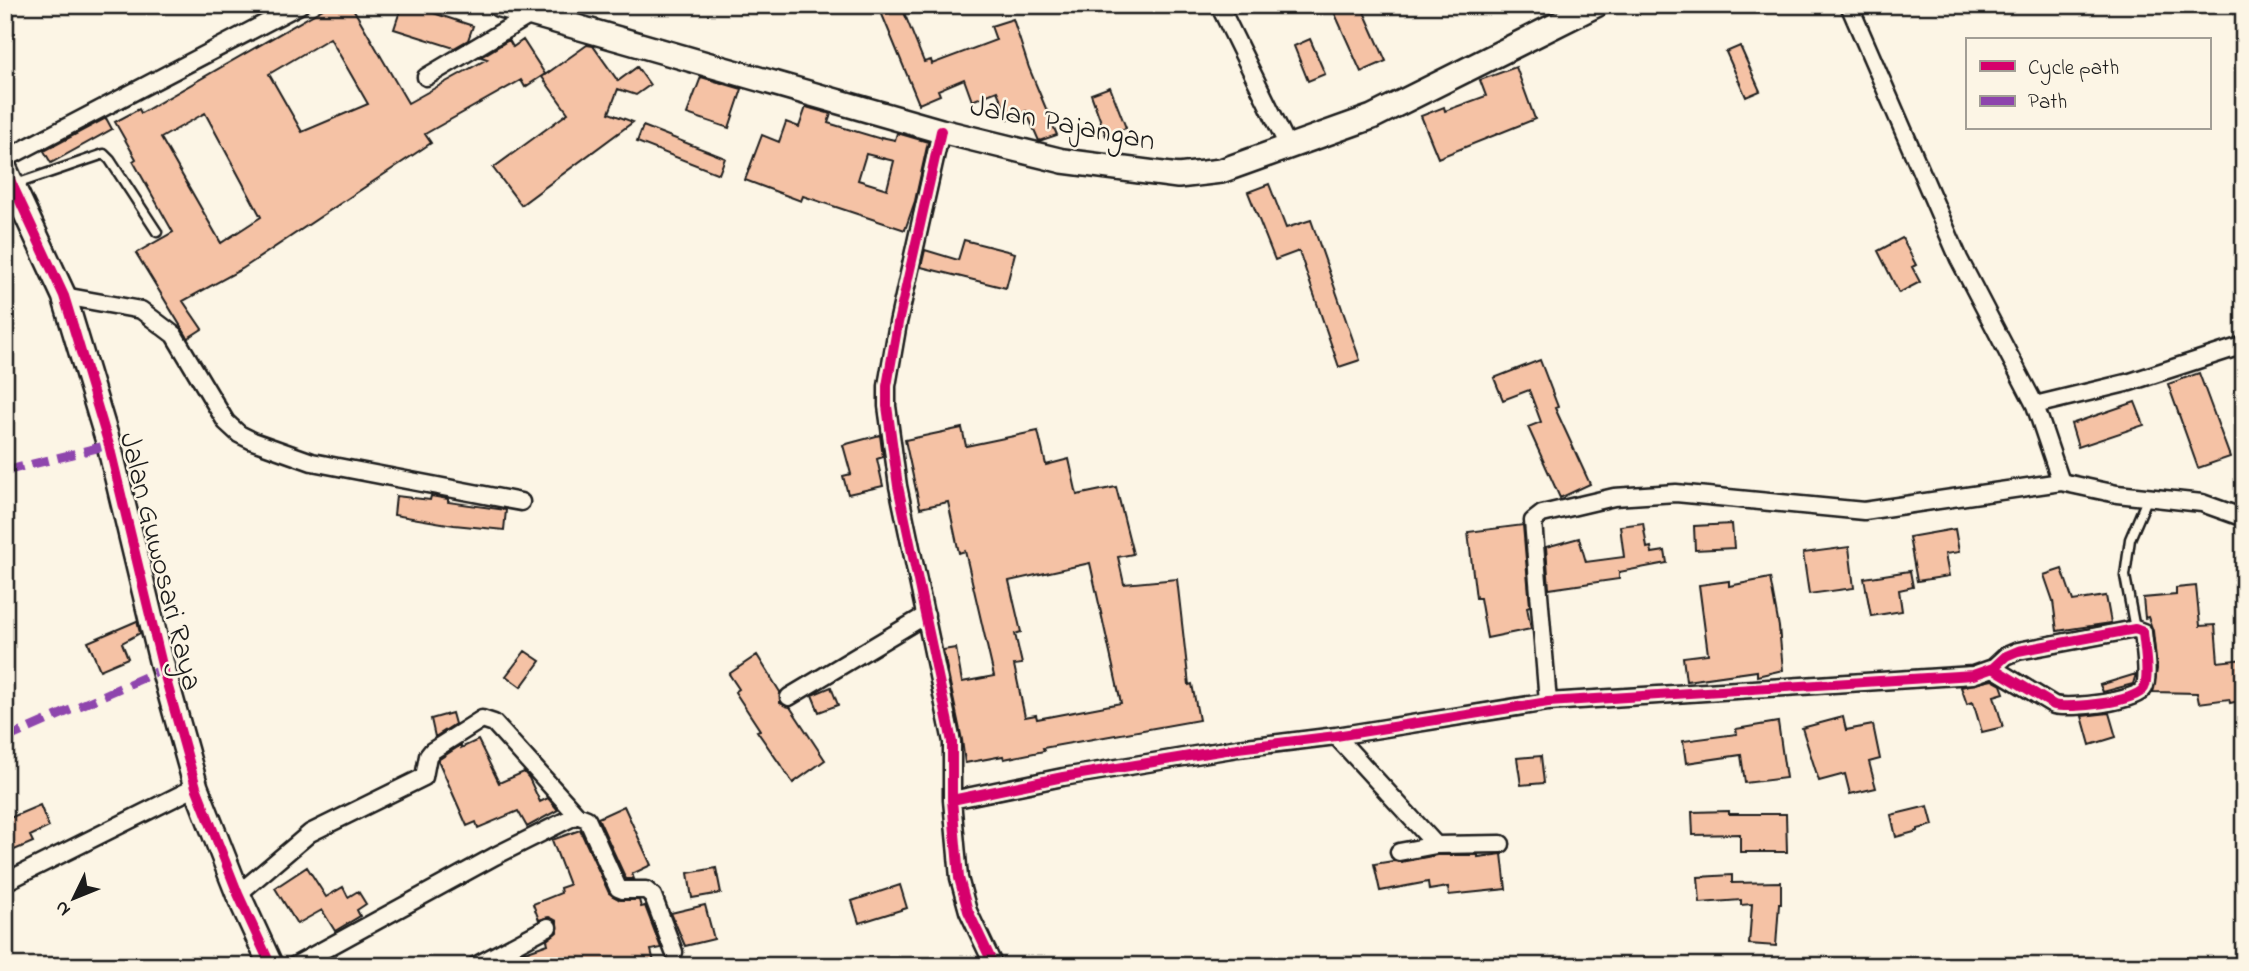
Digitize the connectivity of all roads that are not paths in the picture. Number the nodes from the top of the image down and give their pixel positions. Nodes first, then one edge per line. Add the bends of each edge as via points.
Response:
1 (300, 5) edge
2 (500, 5) edge
3 (1219, 5) edge
4 (1596, 5) edge
5 (1849, 5) edge
6 (532, 14) junction
7 (426, 77) dead end
8 (941, 131) junction
9 (1289, 148) junction
10 (5, 159) edge
11 (9, 177) edge
12 (157, 232) dead end
13 (64, 296) junction
14 (2244, 345) edge
15 (2035, 405) junction
16 (2061, 482) junction
17 (2148, 497) junction
18 (521, 502) dead end
19 (2244, 518) edge
20 (926, 615) junction
21 (2135, 628) junction
22 (1993, 668) junction
23 (789, 697) dead end
24 (1548, 702) junction
25 (1336, 736) junction
26 (197, 787) junction
27 (953, 800) junction
28 (577, 815) junction
29 (1501, 844) dead end
30 (1436, 845) junction
31 (1399, 852) dead end
32 (5, 882) edge
33 (237, 894) junction
34 (548, 927) dead end
35 (674, 952) dead end
36 (271, 966) edge
37 (294, 966) edge
38 (475, 966) edge
39 (994, 966) edge

1 - 10 street
2 - 6 main road, Jalan Pajangan
3 - 9 street
4 - 9 main road, Jalan Pajangan via 1372,117
5 - 15 street via 1959,258
6 - 7 street
6 - 8 main road, Jalan Pajangan
8 - 9 main road, Jalan Pajangan via 1063,161 1178,176 1221,171
8 - 20 street via 887,386 898,486
11 - 12 lane via 104,154
11 - 13 main road, Jalan Guwosari Raya
13 - 18 street via 141,310 174,335 226,422 239,435 312,462
13 - 26 main road, Jalan Guwosari Raya via 109,445
14 - 15 street via 2130,382
15 - 16 street
16 - 17 street
16 - 24 street via 1864,511 1676,493 1614,497 1542,514 1533,521
17 - 19 street via 2202,503
17 - 21 lane via 2130,539 2124,576
20 - 23 street
20 - 27 street via 952,742
21 - 22 street via 2018,651
21 - 22 street via 2143,632 2146,682 2132,697 2065,708
22 - 24 street via 1973,675
24 - 25 street
25 - 27 street via 1063,777
25 - 30 street
26 - 32 street
26 - 33 main road, Jalan Guwosari Raya
27 - 39 street via 959,878 968,911
28 - 33 street via 494,723 482,719 432,751 424,777 310,832
28 - 35 street via 587,820 618,888 646,890 653,896
28 - 37 street
29 - 30 street
30 - 31 street
33 - 36 main road, Jalan Guwosari Raya
34 - 38 street

